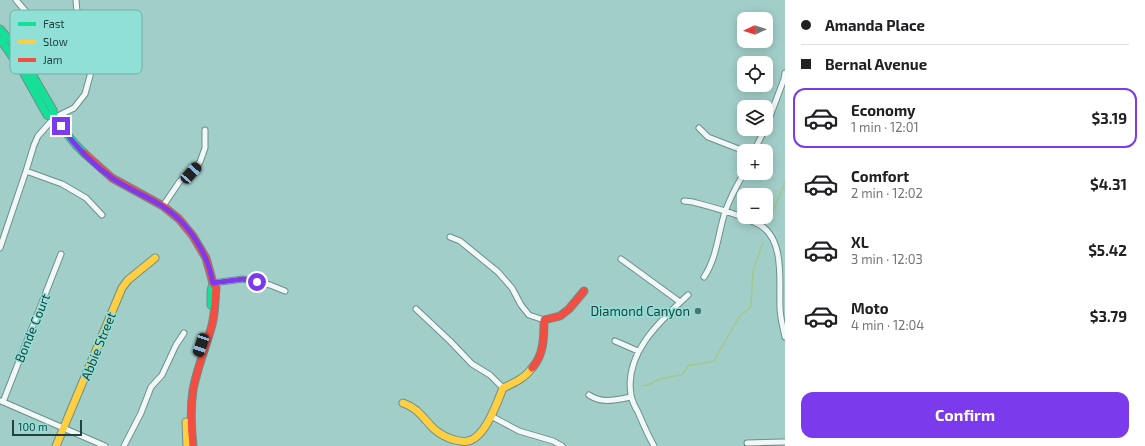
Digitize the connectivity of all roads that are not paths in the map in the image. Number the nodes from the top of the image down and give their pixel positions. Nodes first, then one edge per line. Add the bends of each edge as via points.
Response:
1 (16, 0) edge
2 (76, 0) edge
3 (25, 10) edge
4 (77, 10) edge
5 (0, 29) edge
6 (0, 39) edge
7 (10, 42) edge
8 (10, 53) edge
9 (785, 73) edge
10 (24, 74) edge
11 (32, 74) edge
12 (90, 74) edge
13 (773, 107) edge
14 (54, 118) junction
15 (699, 128) dead end
16 (205, 130) dead end
17 (737, 148) edge
18 (26, 171) junction
19 (740, 180) edge
20 (684, 201) dead end
21 (163, 206) junction
22 (725, 212) junction
23 (102, 215) dead end
24 (3, 231) edge
25 (450, 237) dead end
26 (0, 248) edge
27 (61, 254) dead end
28 (155, 258) dead end
29 (621, 260) dead end
30 (704, 277) dead end
31 (213, 283) junction
32 (285, 291) dead end
33 (584, 292) dead end
34 (688, 295) dead end
35 (680, 302) junction
36 (416, 309) dead end
37 (544, 320) junction
38 (184, 333) dead end
39 (785, 337) edge
40 (615, 341) dead end
41 (638, 351) junction
42 (503, 388) junction
43 (589, 394) dead end
44 (631, 397) junction
45 (1, 401) edge
46 (403, 403) dead end
47 (491, 416) junction
48 (64, 429) junction
49 (785, 442) edge
50 (747, 443) dead end
51 (56, 446) edge
52 (105, 446) edge
53 (124, 446) edge
54 (187, 446) edge
55 (193, 446) edge
56 (562, 446) edge
57 (654, 446) edge

1 - 3 street
2 - 4 street
5 - 7 main road
6 - 8 main road
9 - 13 street
10 - 14 main road via 47,115
11 - 14 main road
12 - 14 street via 85,94 74,108
14 - 18 street via 38,136
14 - 21 main road via 100,169
15 - 17 street via 708,137
16 - 21 street via 205,148 200,162 180,182
18 - 23 street via 62,184 86,198
18 - 24 street
19 - 22 street
20 - 22 street
21 - 31 main road via 179,219 193,236 206,258
22 - 30 street via 712,260
22 - 39 street via 761,225 777,247 780,307
24 - 26 street
25 - 37 street via 460,241 498,272 529,314
27 - 45 street, Bonde Court
28 - 48 main road, Abbie Street via 130,277 122,288
29 - 35 street
31 - 32 street via 243,279
31 - 54 main road via 210,316 187,395
31 - 55 main road via 216,288 212,324 193,390
33 - 37 main road via 560,316
34 - 35 street
35 - 41 street via 657,325
36 - 42 street via 472,364 490,375
37 - 42 main road via 543,344 534,368 514,384
38 - 53 street via 162,375 151,387
40 - 41 street
41 - 44 street via 632,366
42 - 47 main road
43 - 44 street via 596,400
44 - 57 street
45 - 48 street
46 - 47 main road via 417,409 433,429 448,439 459,442 476,436
47 - 56 street via 519,431
48 - 51 main road, Abbie Street
48 - 52 street
49 - 50 street

